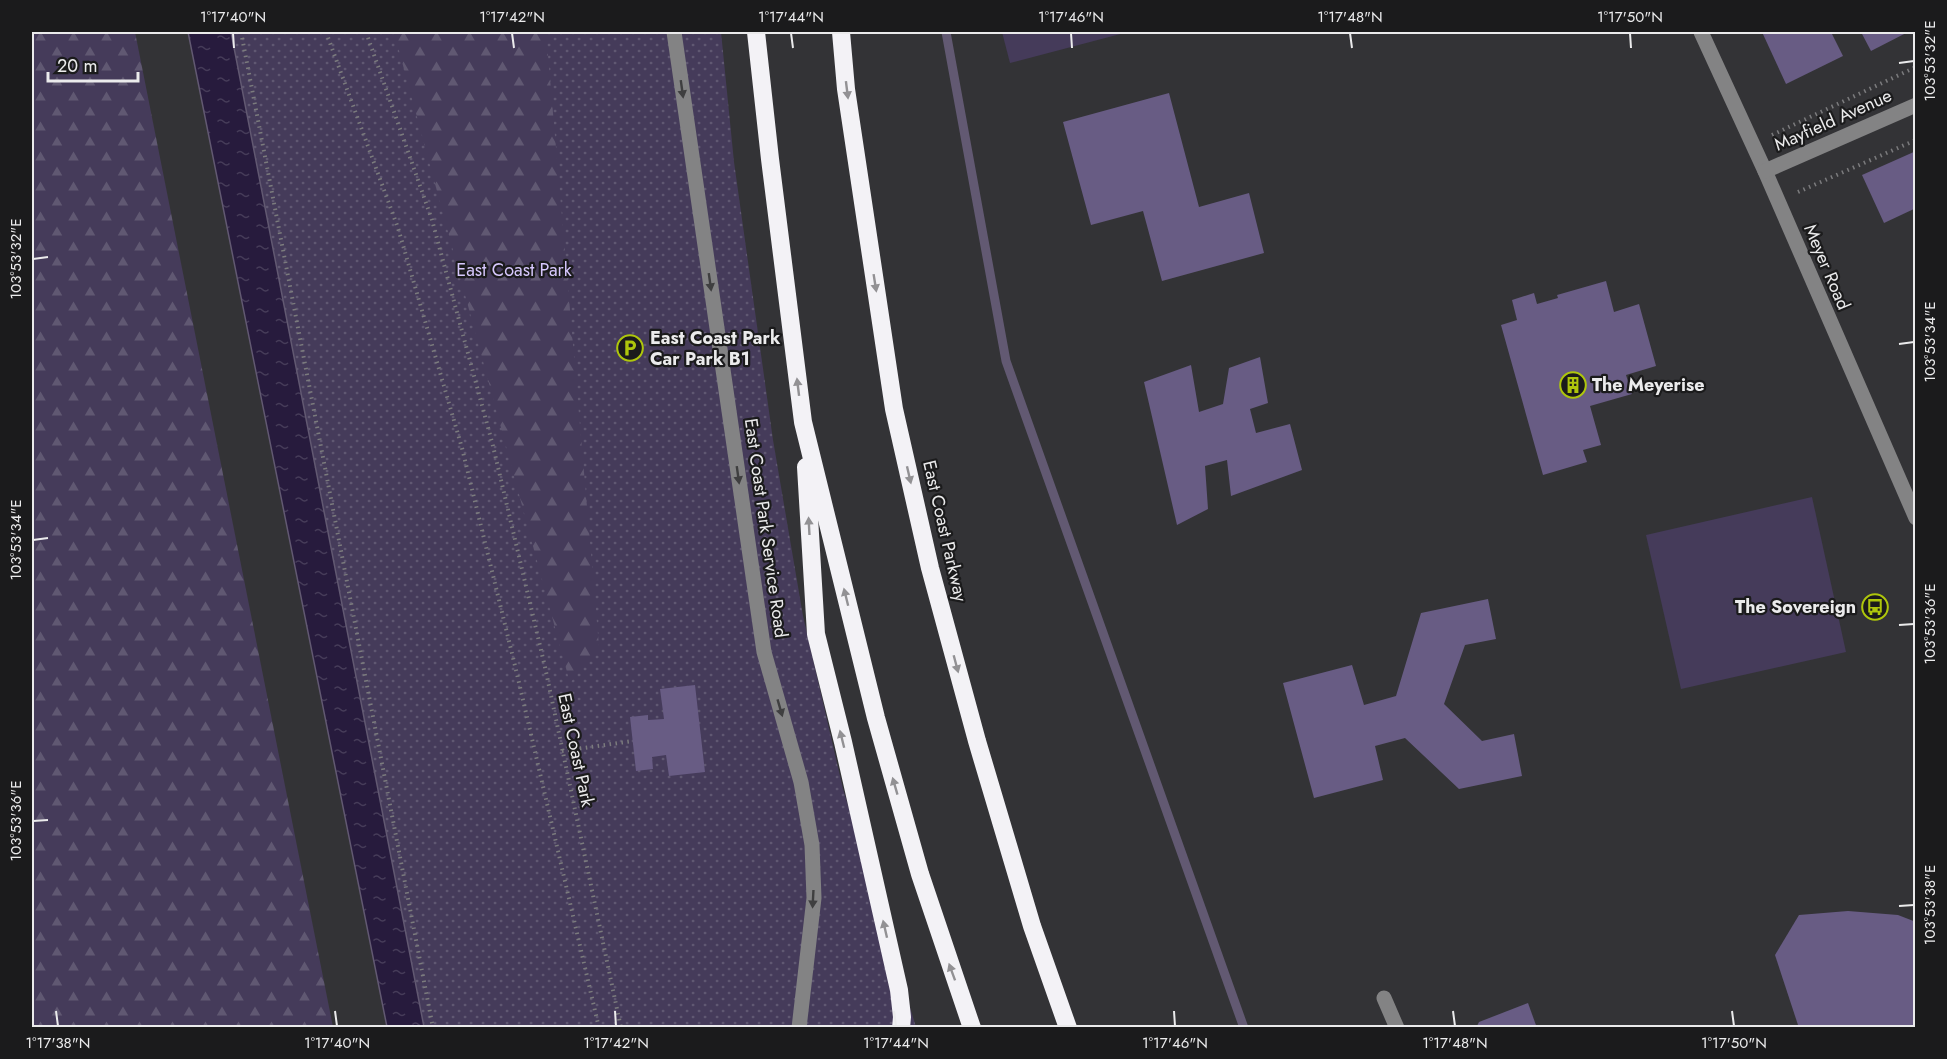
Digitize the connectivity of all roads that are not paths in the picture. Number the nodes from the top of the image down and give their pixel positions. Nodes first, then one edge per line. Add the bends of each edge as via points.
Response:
1 (674, 32) edge
2 (756, 32) edge
3 (841, 32) edge
4 (1701, 32) edge
5 (1916, 105) edge
6 (1765, 171) junction
7 (803, 422) junction
8 (1910, 492) edge
9 (1916, 518) edge
10 (1384, 998) dead end
11 (800, 1028) edge
12 (901, 1028) edge
13 (972, 1028) edge
14 (1068, 1028) edge
15 (1397, 1028) edge

1 -> 11 street, East Coast Park Service Road via 764,652 801,782 812,844 814,898
7 -> 2 highway
3 -> 14 highway, East Coast Parkway via 894,409 930,568 1032,926
4 - 6 street, Meyer Road
5 - 6 street, Mayfield Avenue
6 - 8 street, Meyer Road
12 -> 7 highway via 899,990 816,634
13 -> 7 highway via 920,874 876,718
8 - 9 street, Meyer Road
10 - 15 street

